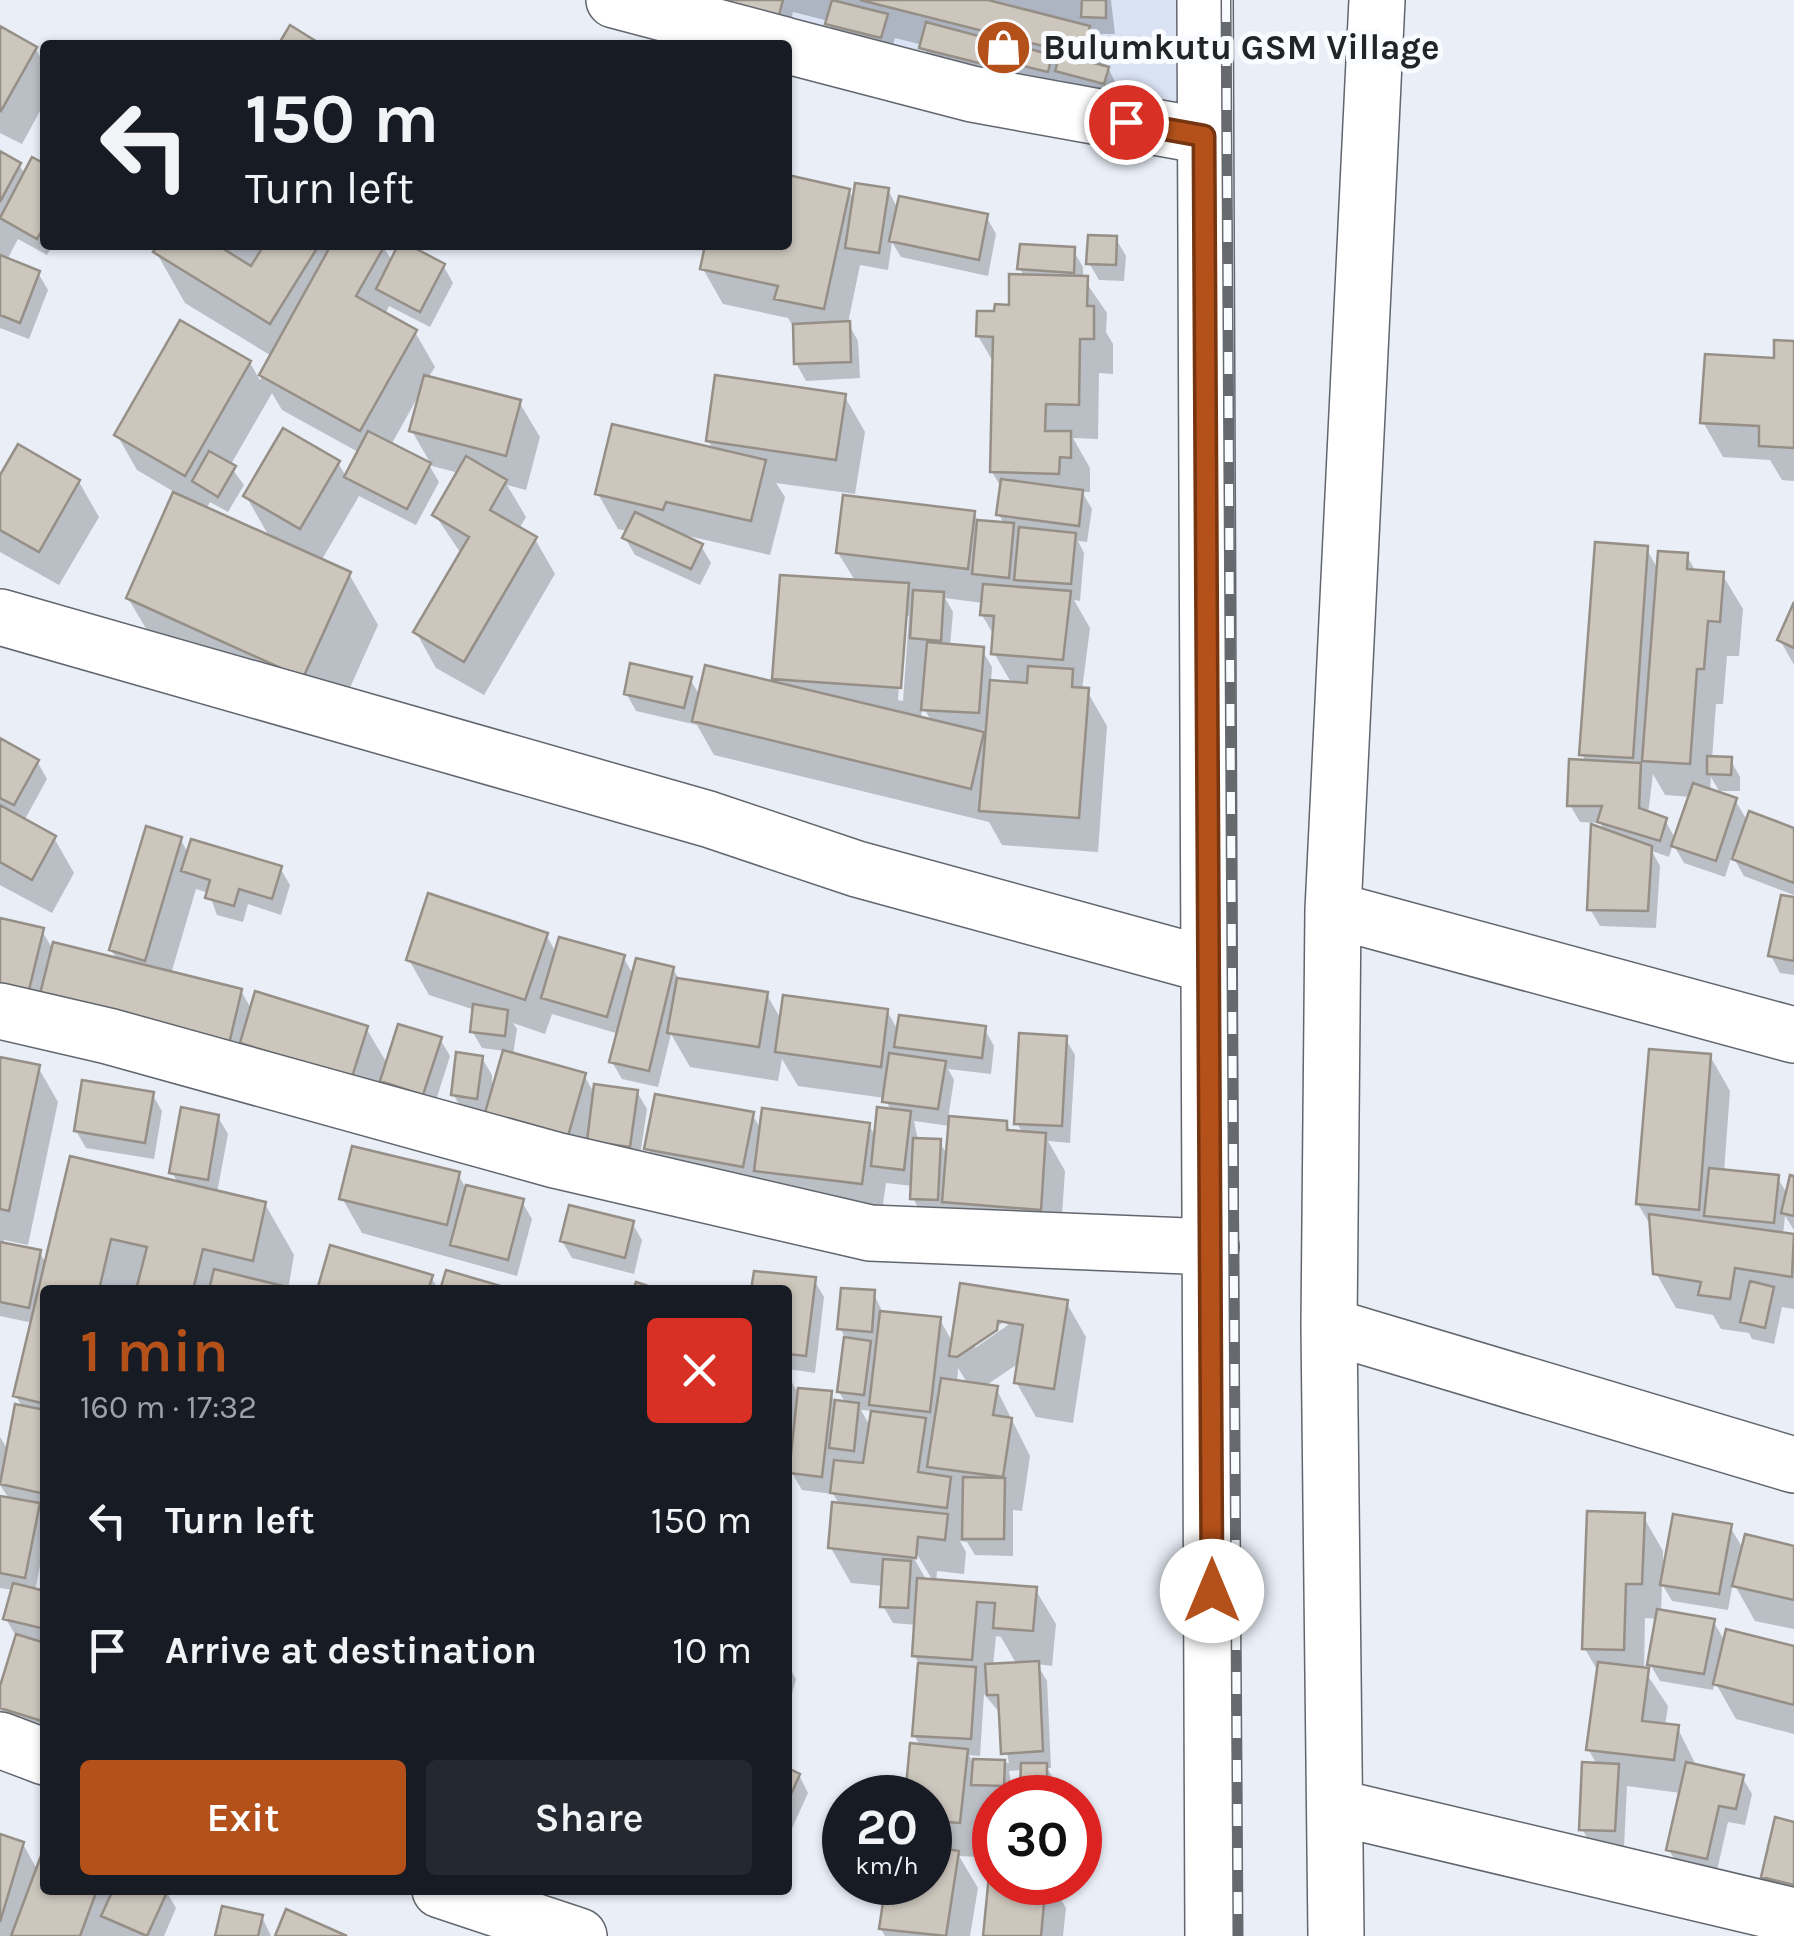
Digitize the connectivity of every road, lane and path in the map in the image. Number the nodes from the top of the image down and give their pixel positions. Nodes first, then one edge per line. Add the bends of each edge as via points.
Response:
1 (614, 0) edge
2 (1205, 0) edge
3 (1377, 0) edge
4 (767, 40) edge
5 (792, 47) edge
6 (1204, 136) junction
7 (0, 618) edge
8 (1332, 910) junction
9 (1208, 965) junction
10 (0, 1011) edge
11 (1794, 1035) edge
12 (1210, 1247) junction
13 (1330, 1326) junction
14 (1794, 1465) edge
15 (0, 1740) edge
16 (40, 1755) edge
17 (1335, 1807) junction
18 (455, 1895) edge
19 (1794, 1916) edge
20 (580, 1936) edge
21 (1213, 1936) edge
22 (1336, 1936) edge

1 - 4 street
2 - 6 street
3 - 8 street
5 - 6 street via 972,94
6 - 9 street
7 - 9 street
8 - 11 street
8 - 13 street
9 - 12 street
10 - 12 street via 556,1160 870,1233
12 - 21 street
13 - 14 street
13 - 17 street
15 - 16 street
17 - 19 street
17 - 22 street
18 - 20 street

